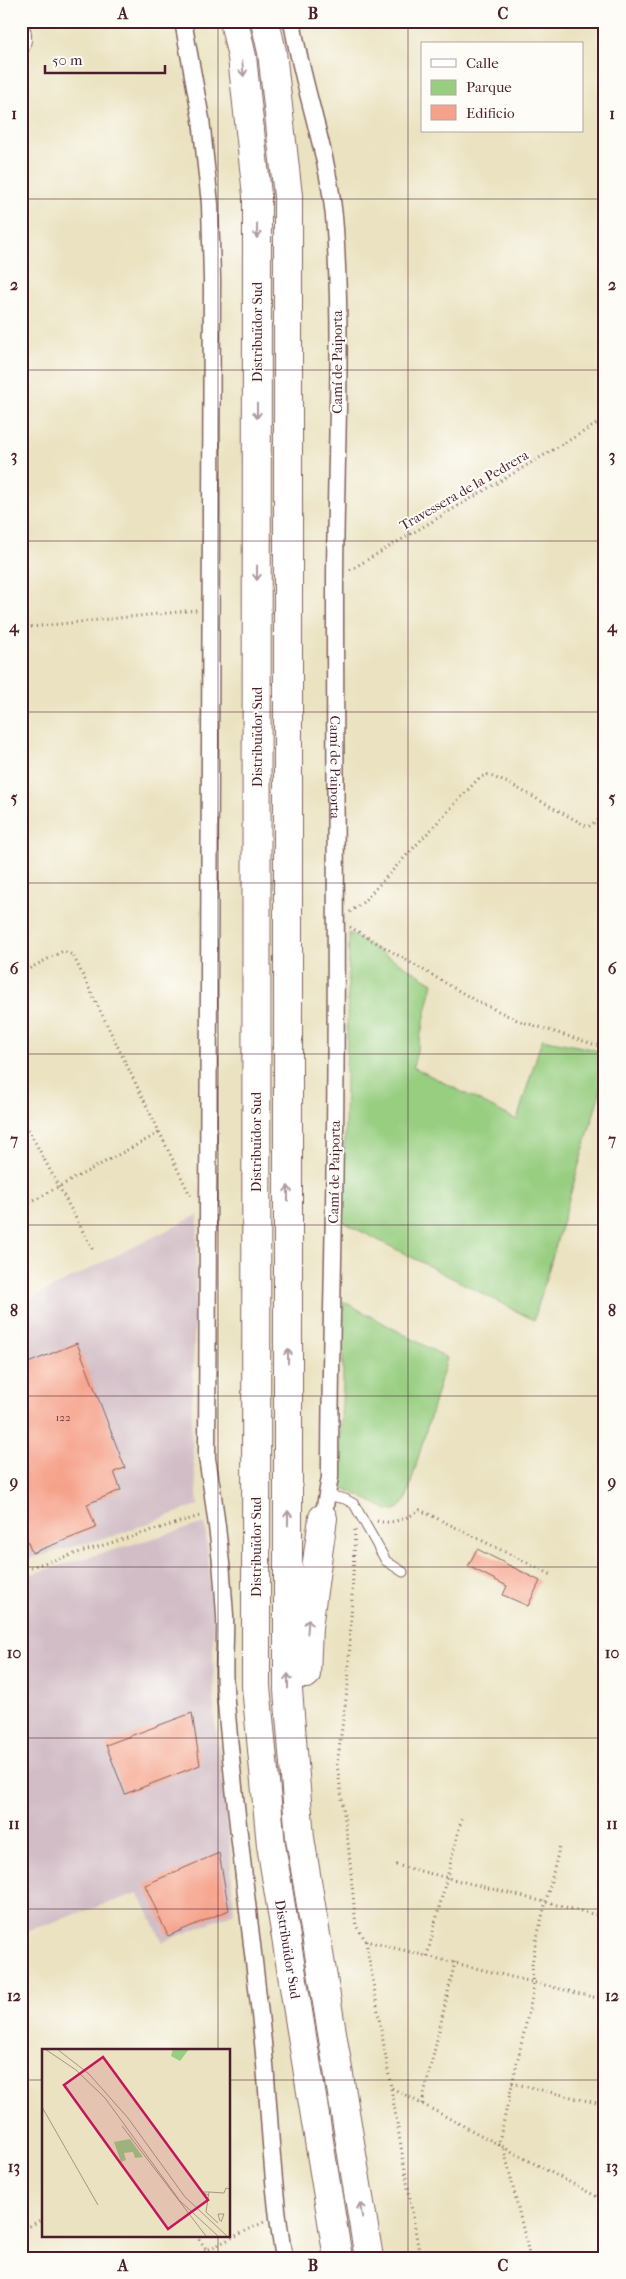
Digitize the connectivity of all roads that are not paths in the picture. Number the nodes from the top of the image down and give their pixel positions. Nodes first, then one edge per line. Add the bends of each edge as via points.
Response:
1 (183, 21) edge
2 (234, 21) edge
3 (265, 21) edge
4 (292, 21) edge
5 (21, 22) edge
6 (21, 55) edge
7 (325, 1506) junction
8 (403, 1572) dead end
9 (333, 2041) junction
10 (284, 2258) edge
11 (338, 2258) edge
12 (369, 2258) edge

1 - 10 street via 201,119 210,204 213,369 207,1458 225,1617 225,1695
2 -> 11 highway, Distribuïdor Sud via 242,57 257,195 256,1686 271,1844
9 -> 3 highway via 300,1838 288,1690 288,196 272,52
4 - 7 street, Camí de Paiporta via 335,226 338,402 335,1140 330,1477
5 - 6 lane via 27,44
7 - 8 lane via 345,1499 354,1504 386,1561
9 -> 7 highway via 329,1929 311,1796 306,1706 308,1627
12 -> 9 highway

